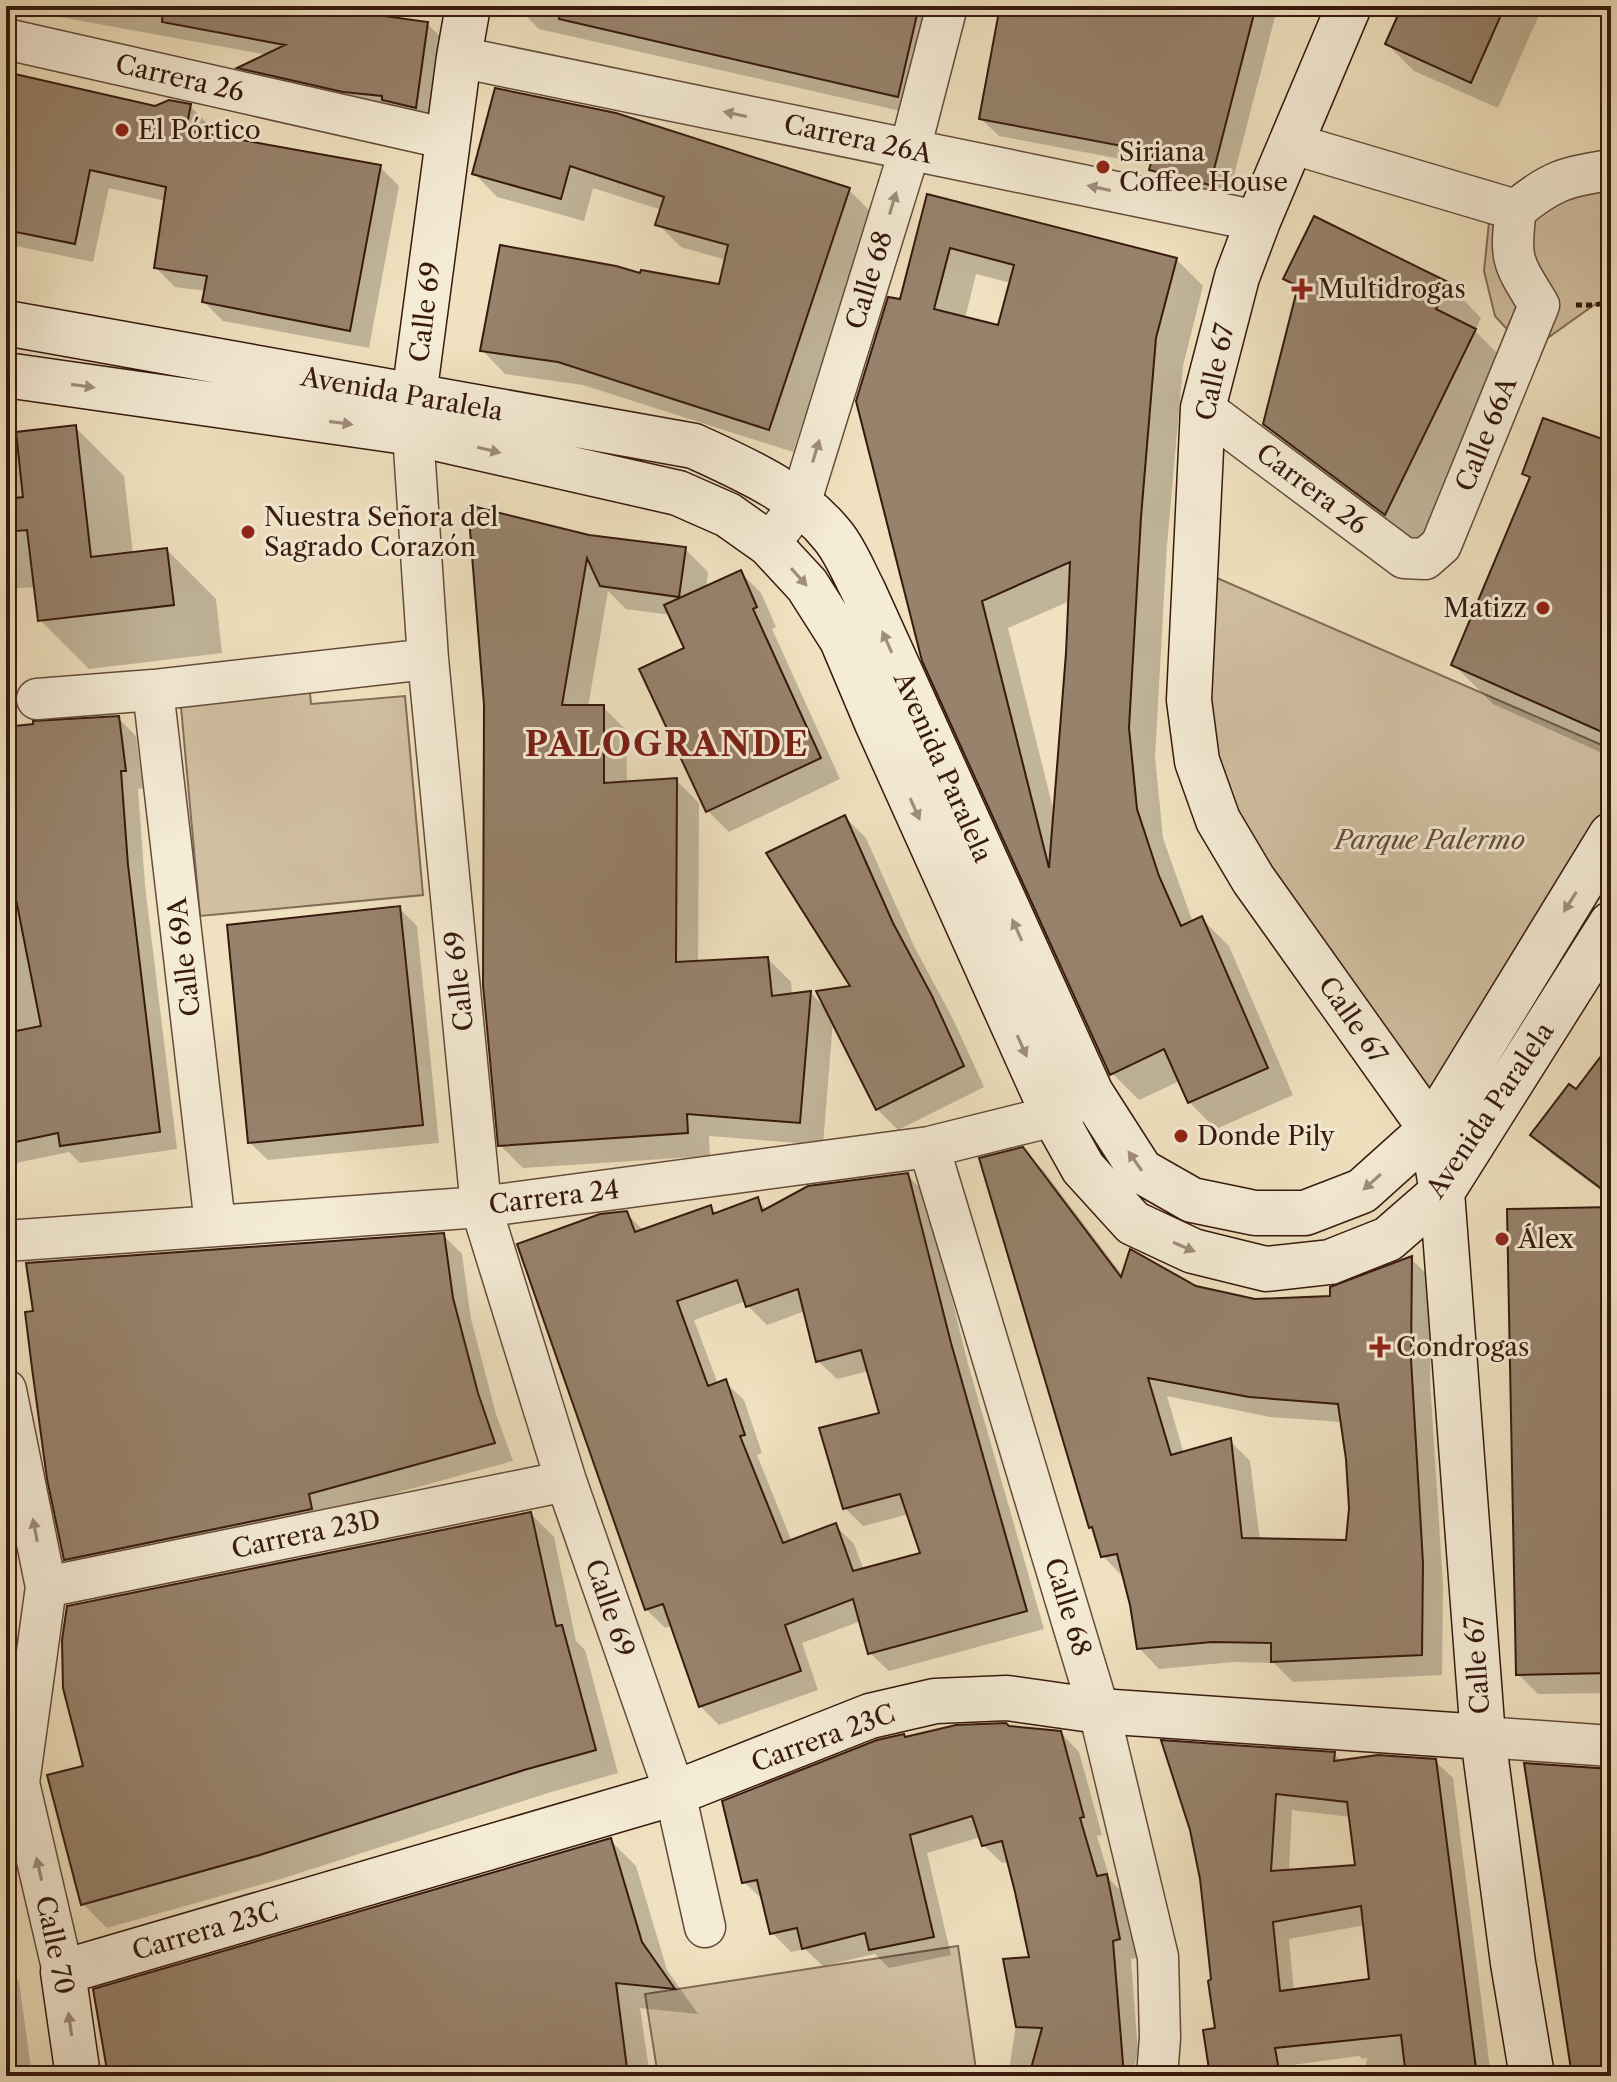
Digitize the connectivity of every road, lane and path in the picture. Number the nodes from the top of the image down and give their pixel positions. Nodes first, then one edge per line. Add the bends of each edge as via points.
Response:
1 (468, 6) edge
2 (947, 6) edge
3 (1349, 6) edge
4 (6, 39) edge
5 (459, 57) junction
6 (448, 139) junction
7 (1290, 143) junction
8 (910, 149) junction
9 (1611, 170) edge
10 (1516, 210) junction
11 (1258, 221) junction
12 (6, 323) edge
13 (6, 375) edge
14 (1203, 408) junction
15 (413, 415) junction
16 (800, 504) junction
17 (769, 544) junction
18 (1425, 559) joint
19 (428, 659) junction
20 (153, 690) junction
21 (37, 699) dead end
22 (1611, 835) edge
23 (1611, 924) edge
24 (1091, 1093) junction
25 (1054, 1116) junction
26 (1431, 1129) junction
27 (929, 1147) junction
28 (1442, 1192) junction
29 (481, 1207) junction
30 (215, 1224) junction
31 (6, 1241) edge
32 (6, 1390) edge
33 (566, 1481) junction
34 (46, 1587) junction
35 (1099, 1711) junction
36 (1483, 1737) junction
37 (1611, 1746) edge
38 (675, 1793) junction
39 (705, 1927) dead end
40 (63, 1972) junction
41 (78, 2076) edge
42 (1157, 2076) edge
43 (1532, 2076) edge

1 - 5 street, Calle 69
2 - 8 street, Calle 68
3 - 7 street, Calle 67
4 - 6 street, Carrera 26
5 - 6 street, Calle 69
8 -> 5 street, Carrera 26A
6 - 15 street, Calle 69
7 - 10 street
7 - 11 street, Calle 67
11 -> 8 street, Carrera 26A
16 -> 8 street, Calle 68
9 - 10 street via 1580,174 1543,188
10 - 18 street, Calle 66A via 1514,264 1539,305 1441,545
11 - 14 street, Calle 67 via 1237,277
12 - 15 street, Avenida Paralela
13 -> 15 street, Avenida Paralela
14 - 18 street, Carrera 26 via 1404,558
14 - 26 street, Calle 67 via 1189,700 1197,761 1218,820 1253,879
15 - 16 street, Avenida Paralela via 694,446 756,474
15 -> 17 street, Avenida Paralela via 678,493 728,515
15 - 19 street, Calle 69
16 - 17 street, Calle 68
24 -> 16 street, Avenida Paralela via 863,590 834,537
17 -> 25 street, Avenida Paralela via 807,585 842,640
19 - 20 street
19 - 29 street, Calle 69
20 - 21 street
20 - 30 street, Calle 69A
22 -> 26 street, Avenida Paralela
23 - 28 street, Avenida Paralela
24 - 25 street, Carrera 24
26 -> 24 street, Avenida Paralela via 1362,1191 1305,1213 1255,1213 1192,1200 1141,1171
25 - 27 street, Carrera 24
25 -> 28 street, Avenida Paralela via 1083,1168 1133,1223 1193,1251 1266,1269 1330,1262 1388,1239
26 - 28 street, Calle 67
27 - 29 street, Carrera 24
27 - 35 street, Calle 68
28 - 36 street, Calle 67
29 - 30 street, Carrera 24
29 - 33 street, Calle 69
30 - 31 street, Carrera 24
34 -> 32 street, Calle 70
33 - 34 street, Carrera 23D
33 - 38 street, Calle 69
40 -> 34 street, Calle 70 via 19,1783
35 - 36 street, Carrera 23C
35 - 38 street, Carrera 23C via 1007,1698 935,1701 870,1716
35 - 42 street, Calle 68 via 1158,1957
36 - 37 street, Carrera 23C
36 - 43 street, Calle 67
38 - 39 street, Calle 69
38 - 40 street, Carrera 23C
41 -> 40 street, Calle 70

